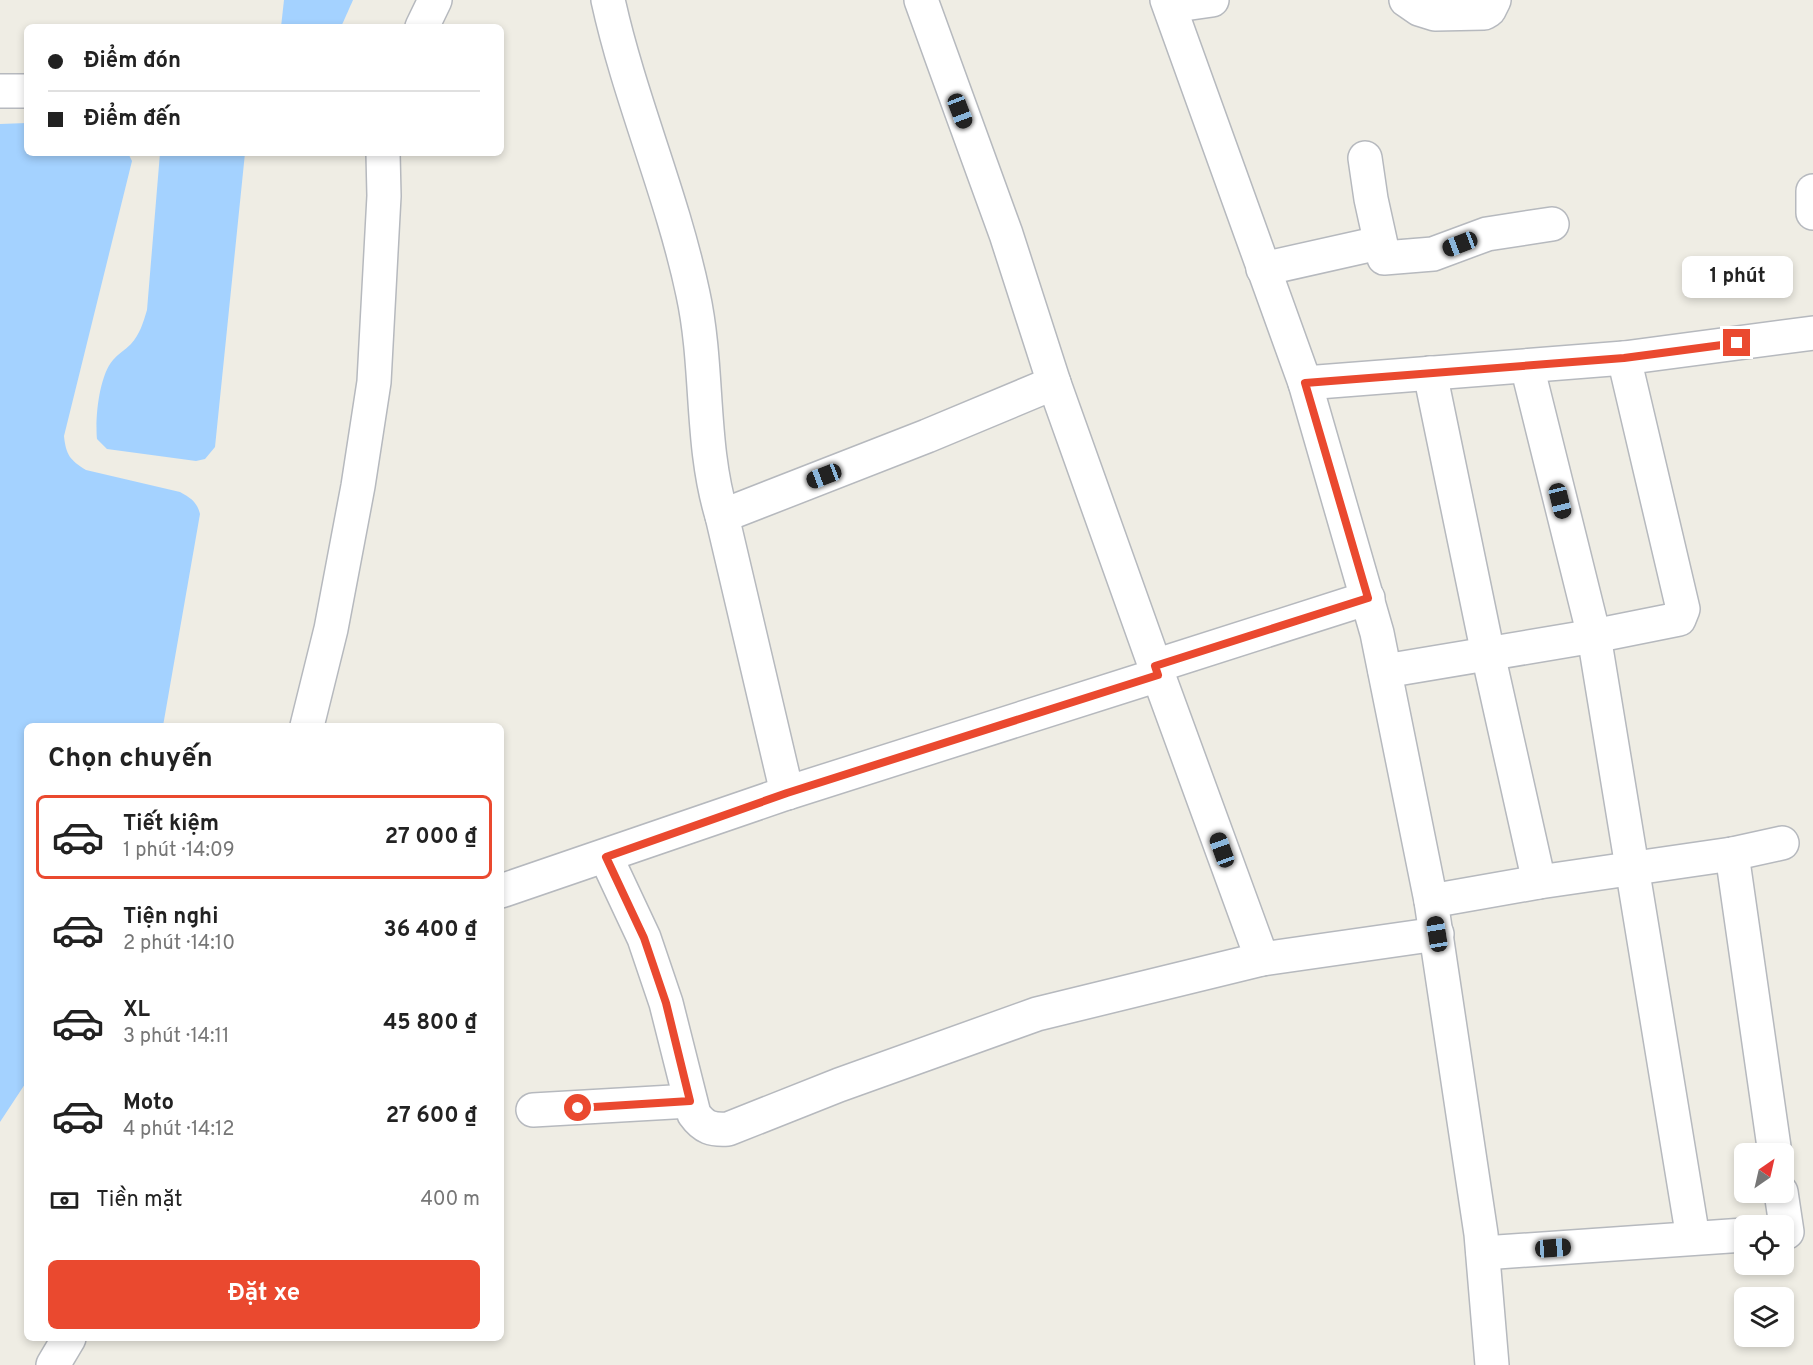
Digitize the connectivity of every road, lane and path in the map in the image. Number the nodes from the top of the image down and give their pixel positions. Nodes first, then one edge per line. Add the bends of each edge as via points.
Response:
1 (435, 0) edge
2 (608, 0) edge
3 (921, 0) edge
4 (1212, 0) edge
5 (1406, 0) edge
6 (1494, 0) edge
7 (1168, 3) edge
8 (423, 24) edge
9 (0, 91) edge
10 (24, 91) edge
11 (383, 156) edge
12 (1365, 158) dead end
13 (1813, 191) edge
14 (1813, 213) edge
15 (1552, 224) dead end
16 (1379, 243) junction
17 (1263, 269) junction
18 (1813, 333) edge
19 (1624, 358) junction
20 (1527, 366) junction
21 (1430, 373) junction
22 (1054, 383) junction
23 (1305, 383) junction
24 (722, 516) junction
25 (1368, 598) junction
26 (1594, 636) junction
27 (1488, 654) junction
28 (1156, 671) junction
29 (1385, 671) junction
30 (308, 723) edge
31 (787, 793) junction
32 (1782, 843) dead end
33 (1732, 854) junction
34 (606, 857) junction
35 (1632, 869) junction
36 (1539, 882) junction
37 (504, 890) edge
38 (1431, 901) junction
39 (1437, 934) junction
40 (1262, 959) junction
41 (690, 1101) junction
42 (533, 1110) dead end
43 (1773, 1143) edge
44 (1734, 1236) edge
45 (1694, 1238) junction
46 (1483, 1253) junction
47 (67, 1341) edge
48 (53, 1365) edge
49 (1492, 1365) edge

1 - 8 street
2 - 24 street via 619,51 693,294 712,483
3 - 22 street via 1006,234
4 - 7 street
5 - 6 street via 1435,14 1484,13
7 - 17 street
9 - 10 street
11 - 30 street via 374,382 331,629
12 - 16 street
13 - 14 street
15 - 16 street via 1487,234 1433,254 1384,258
16 - 17 street
17 - 23 street
18 - 19 street
19 - 20 street
19 - 26 street via 1683,609 1674,621
20 - 21 street
20 - 26 street
21 - 23 street
21 - 27 street
22 - 24 street
22 - 28 street
23 - 25 street
24 - 31 street
25 - 28 street
25 - 29 street
26 - 27 street
26 - 35 street
27 - 29 street
27 - 36 street
28 - 31 street
28 - 40 street
29 - 38 street
31 - 34 street
32 - 33 street
33 - 35 street
33 - 43 street
34 - 37 street
34 - 41 street via 666,1003
35 - 36 street
35 - 45 street
36 - 38 street
38 - 39 street
39 - 40 street
39 - 46 street
40 - 41 street via 1038,1014 728,1128 714,1130 702,1124
41 - 42 street
44 - 45 street
45 - 46 street
46 - 49 street
47 - 48 street

